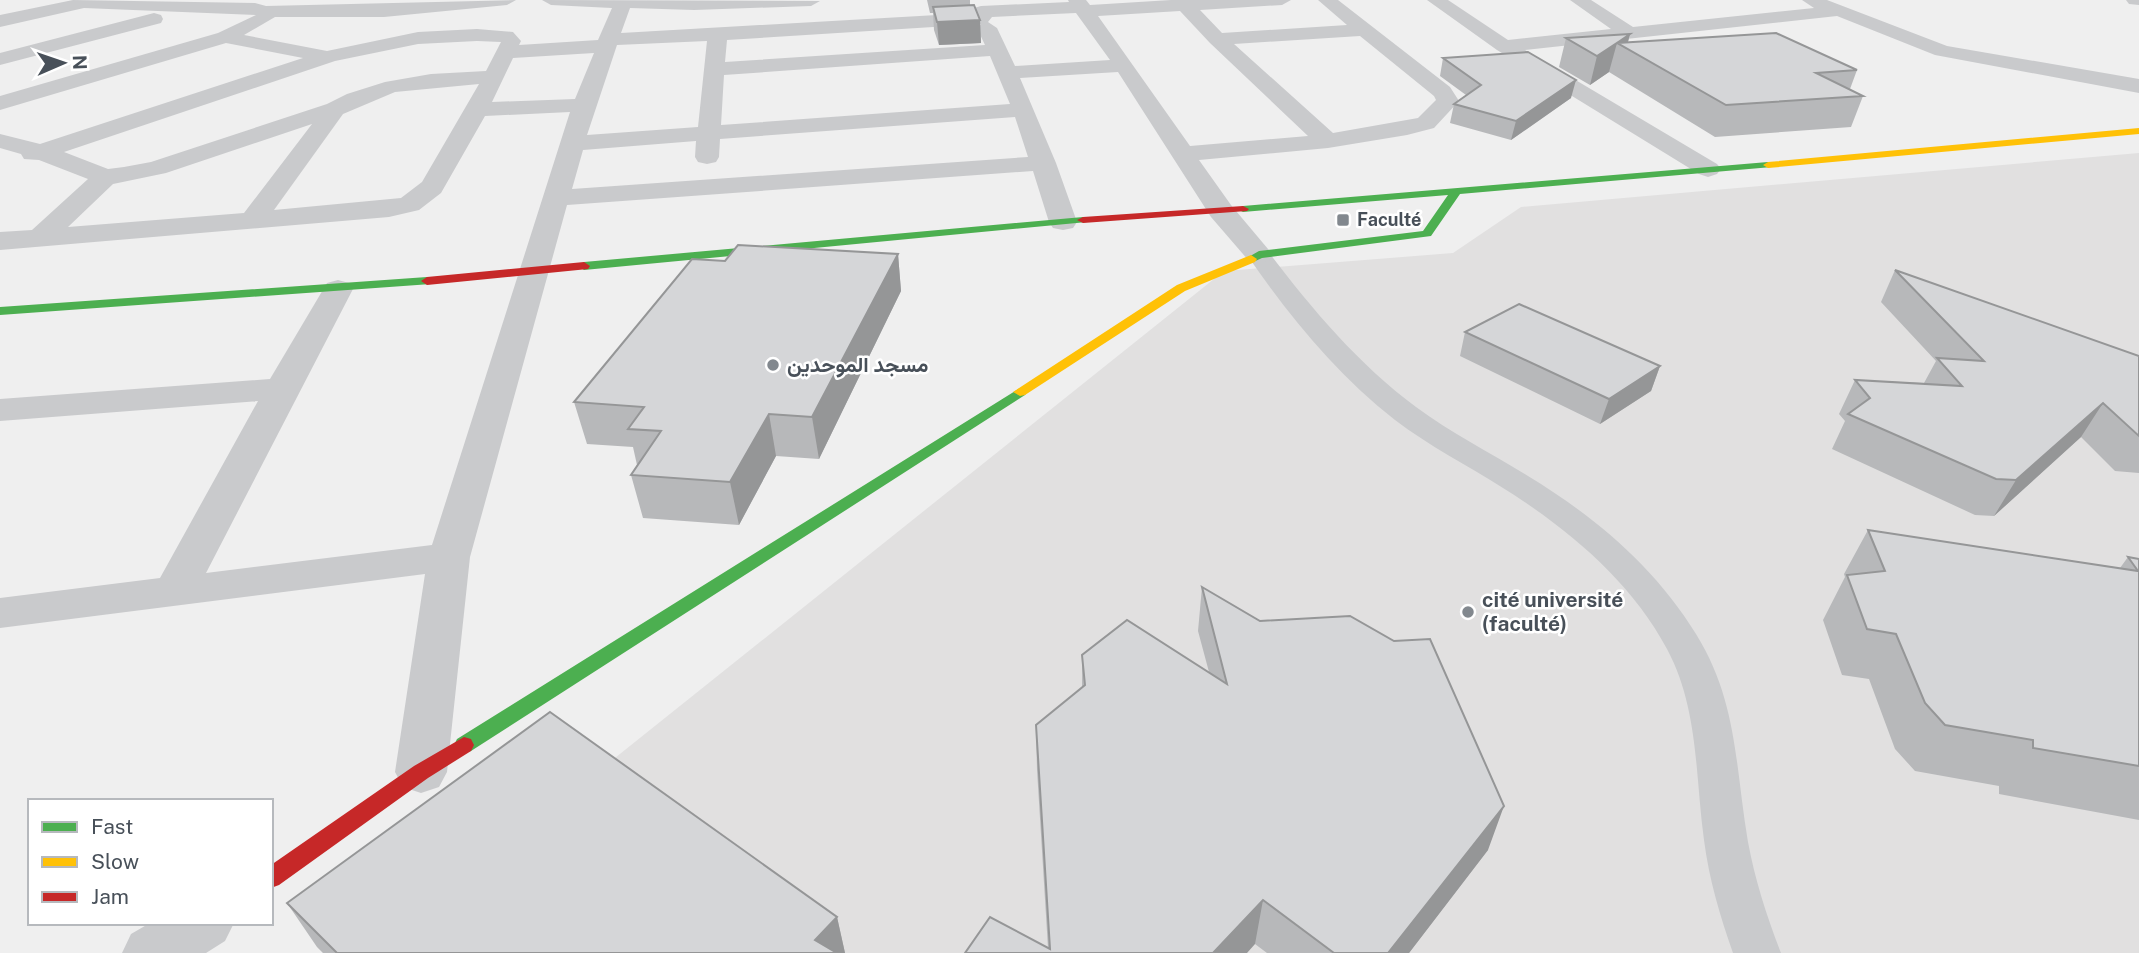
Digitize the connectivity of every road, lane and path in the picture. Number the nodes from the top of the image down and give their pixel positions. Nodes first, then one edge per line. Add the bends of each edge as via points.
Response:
1 (507, 0) edge
2 (551, 0) edge
3 (826, 0) edge
4 (1282, 0) edge
5 (1327, 0) edge
6 (1436, 0) edge
7 (1578, 0) edge
8 (1811, 0) edge
9 (1183, 2) edge
10 (90, 4) junction
11 (622, 5) junction
12 (1081, 6) edge
13 (193, 8) junction
14 (980, 10) edge
15 (1836, 11) junction
16 (266, 12) junction
17 (0, 20) edge
18 (0, 28) edge
19 (1365, 30) junction
20 (1630, 33) junction
21 (722, 34) junction
22 (225, 37) junction
23 (1217, 39) junction
24 (607, 43) junction
25 (1504, 46) junction
26 (995, 50) junction
27 (507, 52) junction
28 (328, 57) junction
29 (0, 59) edge
30 (1124, 65) junction
31 (715, 69) junction
32 (1007, 73) junction
33 (494, 77) junction
34 (2139, 86) edge
35 (0, 103) edge
36 (584, 104) junction
37 (335, 109) junction
38 (477, 110) junction
39 (1024, 110) junction
40 (710, 133) junction
41 (2133, 134) edge
42 (0, 141) edge
43 (1328, 141) junction
44 (573, 143) junction
45 (41, 152) junction
46 (1183, 154) junction
47 (0, 163) edge
48 (1044, 163) junction
49 (1708, 169) junction
50 (105, 177) junction
51 (704, 187) junction
52 (1455, 192) junction
53 (557, 198) junction
54 (1221, 211) junction
55 (252, 221) junction
56 (1063, 222) junction
57 (41, 237) junction
58 (0, 241) edge
59 (1259, 255) junction
60 (535, 269) junction
61 (338, 289) junction
62 (0, 311) edge
63 (282, 389) junction
64 (0, 410) edge
65 (449, 557) junction
66 (174, 593) junction
67 (0, 613) edge
68 (421, 772) junction
69 (273, 877) edge
70 (201, 925) edge
71 (152, 953) edge
72 (1757, 953) edge

1 - 16 street via 384,11
2 - 11 street
3 - 11 street
4 - 9 street
5 - 19 street
6 - 25 street
7 - 20 street
8 - 15 street
9 - 12 street
9 - 23 street
10 - 13 street
10 - 17 street via 72,3
10 - 18 street
11 - 24 street
12 - 14 street
12 - 30 street
13 - 16 street
13 - 29 street
14 - 21 street
14 - 26 street
15 - 20 street
15 - 34 street via 1941,51
16 - 22 street via 258,23
19 - 23 street
19 - 43 street via 1448,101 1426,122
20 - 25 street
21 - 24 street
21 - 31 street via 717,37
22 - 28 street
22 - 35 street
23 - 43 street
24 - 27 street
24 - 36 street
25 - 49 street
26 - 31 street
26 - 32 street
27 - 28 street via 512,41 506,36 465,36 385,43
27 - 33 street
28 - 45 street
30 - 32 street
30 - 46 street
31 - 40 street
32 - 39 street
33 - 37 street via 390,85
33 - 38 street
36 - 38 street
36 - 44 street
37 - 50 street via 157,169
37 - 55 street
38 - 55 street via 432,187 410,204
39 - 40 street
39 - 48 street
40 - 44 street
40 - 51 street
41 - 49 street
42 - 45 street
43 - 46 street
44 - 53 street
45 - 47 street
45 - 50 street
46 - 54 street
48 - 51 street
48 - 56 street
49 - 52 street
50 - 57 street
51 - 53 street
52 - 54 street
52 - 59 street via 1427,234
53 - 60 street
54 - 56 street
54 - 59 street
55 - 57 street
56 - 60 street
57 - 58 street
59 - 68 street via 1181,288
59 - 72 lane via 1318,334 1374,388 1446,442 1563,513 1628,569 1658,605 1704,688 1717,734 1729,853
60 - 61 street
60 - 65 street
61 - 62 street
61 - 63 street
63 - 64 street
63 - 66 street
65 - 66 street
65 - 68 street
66 - 67 street
68 - 69 street
70 - 71 street

